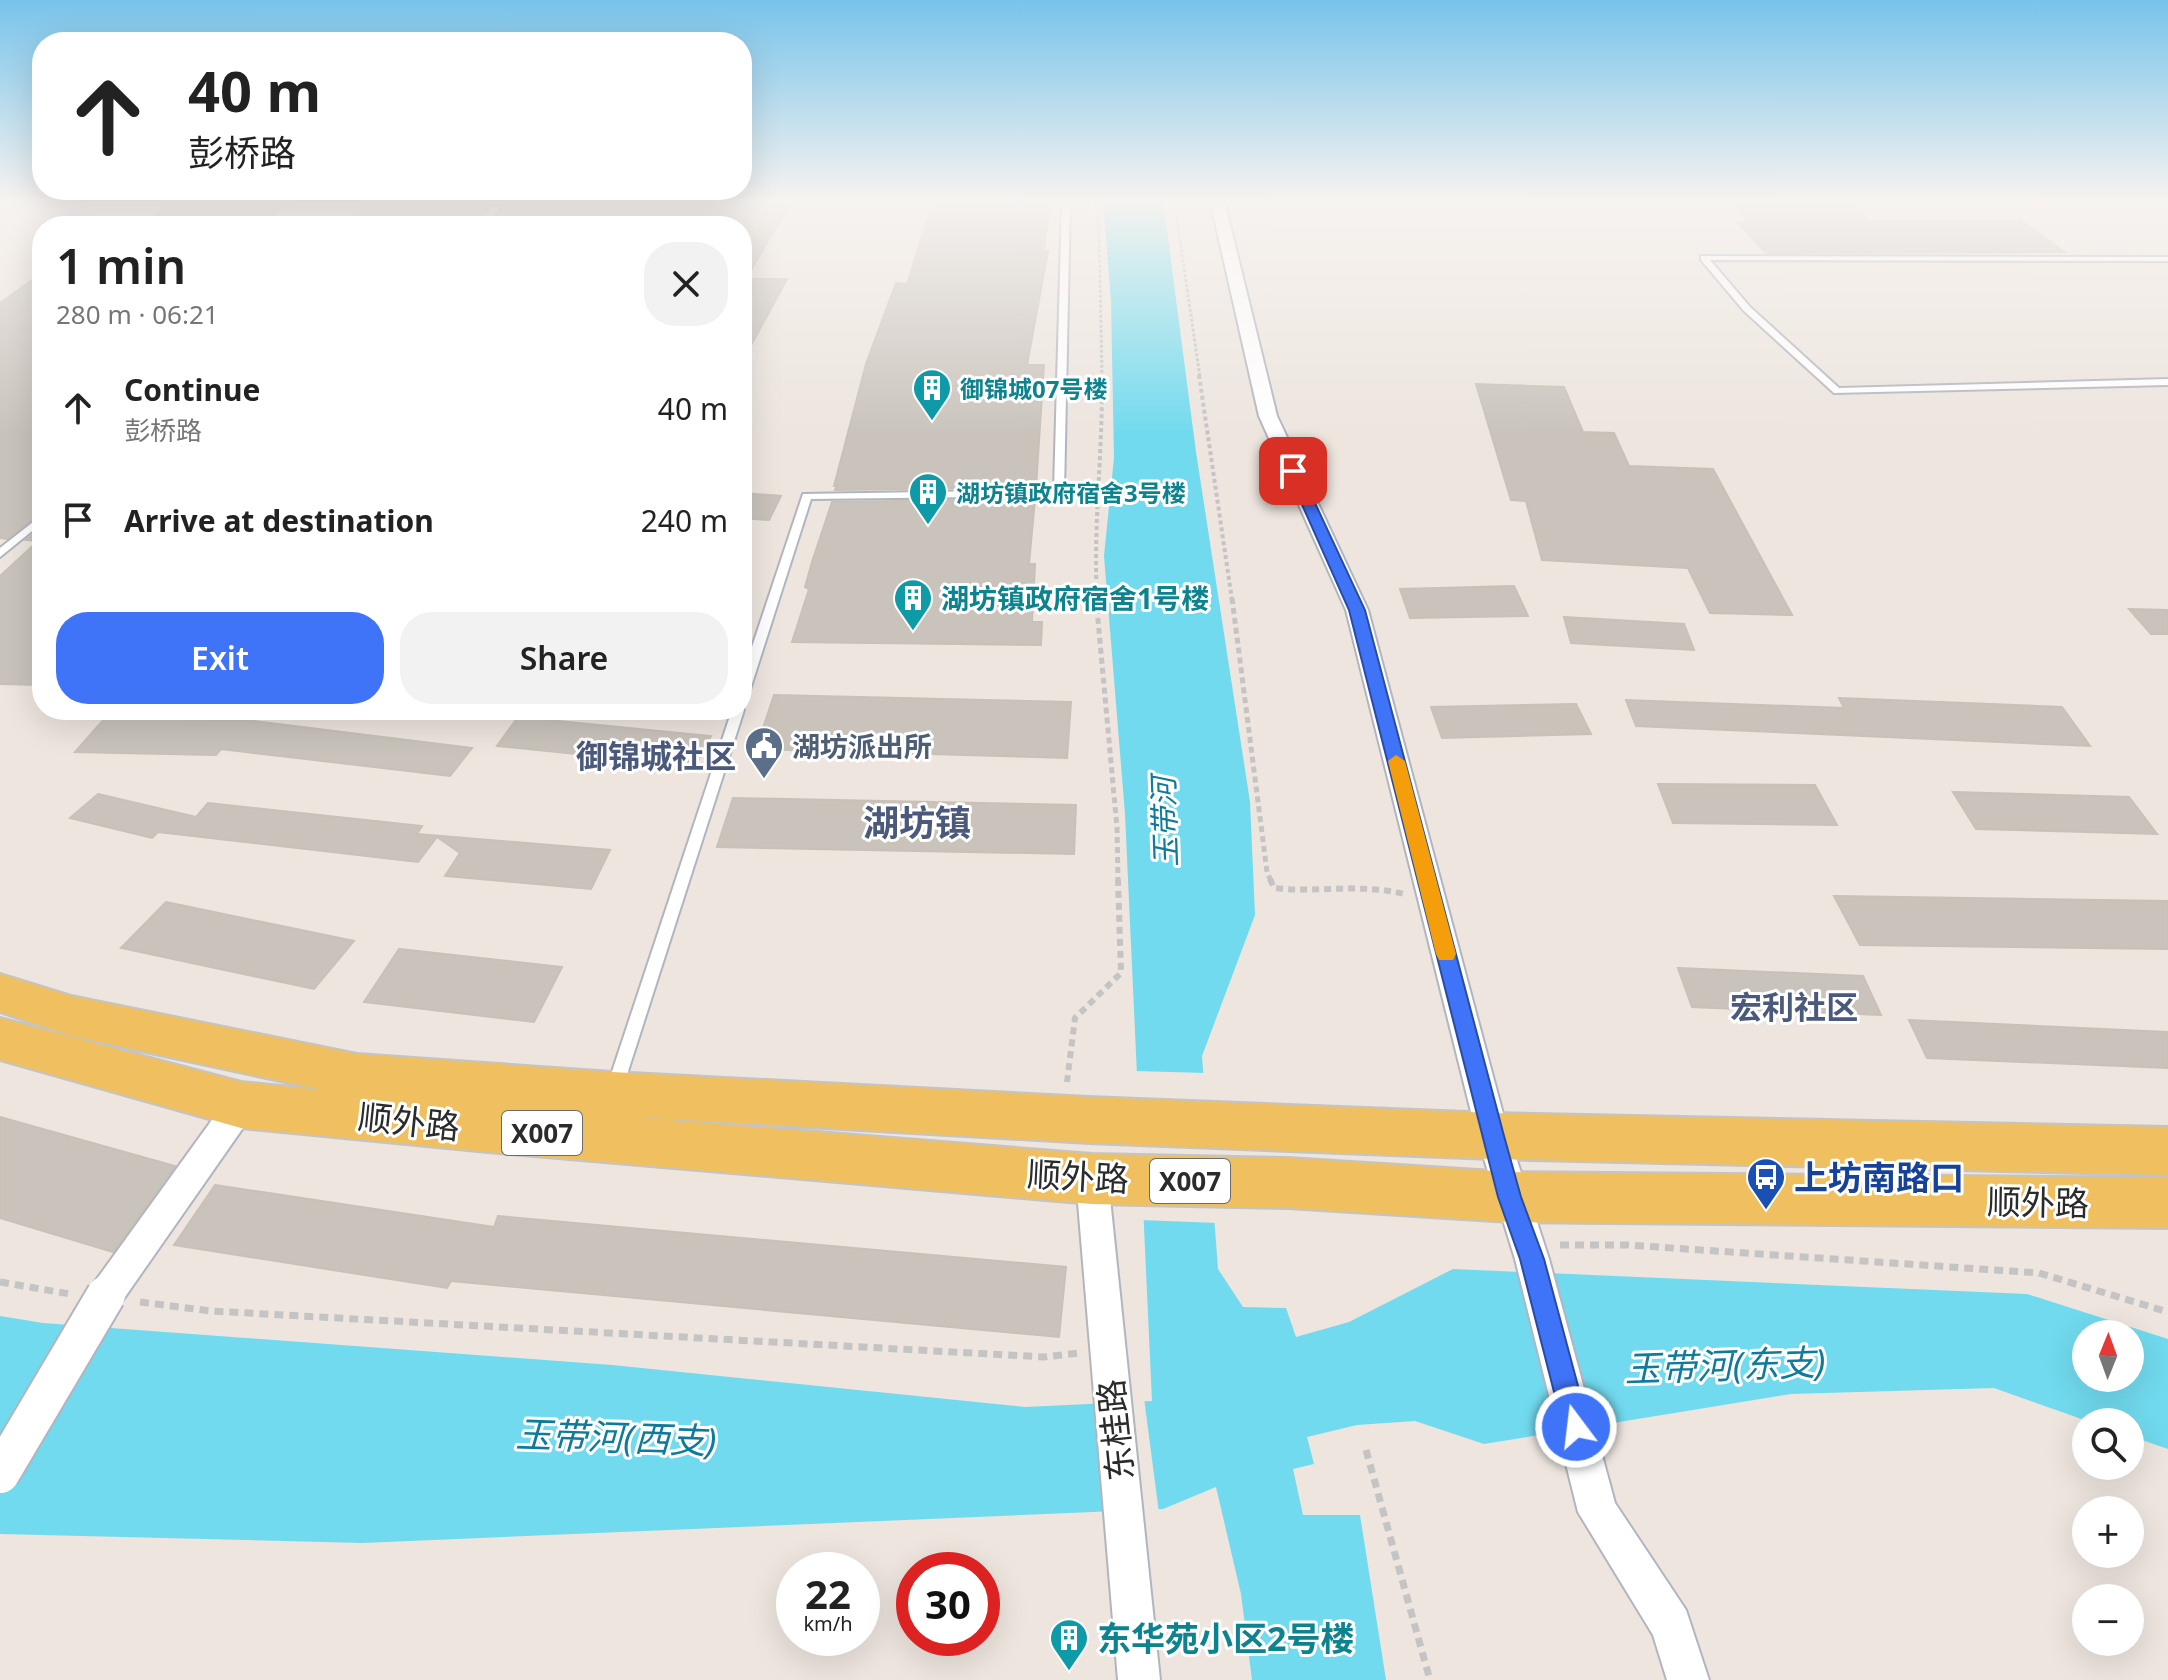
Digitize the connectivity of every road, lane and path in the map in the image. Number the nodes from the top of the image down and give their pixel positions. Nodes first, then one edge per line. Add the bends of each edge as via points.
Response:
1 (1064, 278) edge
2 (1100, 278) edge
3 (1185, 278) edge
4 (1236, 278) edge
5 (1721, 278) edge
6 (2168, 382) edge
7 (32, 527) edge
8 (0, 554) edge
9 (752, 665) edge
10 (735, 720) edge
11 (1436, 914) junction
12 (0, 993) edge
13 (0, 1039) edge
14 (612, 1094) junction
15 (241, 1105) junction
16 (1076, 1120) junction
17 (1493, 1136) junction
18 (2168, 1151) edge
19 (1092, 1179) junction
20 (1510, 1197) junction
21 (2168, 1203) edge
22 (1529, 1252) junction
23 (0, 1282) edge
24 (107, 1297) junction
25 (2168, 1312) edge
26 (1107, 1349) junction
27 (1366, 1450) dead end
28 (0, 1474) edge
29 (1139, 1680) edge
30 (1430, 1680) edge
31 (1688, 1680) edge

1 - 9 lane via 1059,493 807,496
2 - 16 path via 1103,437 1095,571 1117,828 1121,973 1075,1018
3 - 11 path via 1267,872 1274,888 1372,887 1402,893
4 - 11 street via 1268,416 1357,610
5 - 6 lane via 1837,391
7 - 8 lane
10 - 14 lane
11 - 17 street
12 - 14 main road, 顺外路 via 71,1016 357,1076
13 - 15 main road, 顺外路 / X007
14 - 16 main road, 顺外路
15 - 19 main road, 顺外路 / X007
15 - 24 street
16 - 17 main road, 顺外路
17 - 18 main road, 顺外路
17 - 20 street
19 - 20 main road, 顺外路 / X007 via 1288,1183
19 - 26 street, 东桂路
20 - 21 main road, 顺外路 / X007
20 - 22 street
22 - 25 path via 1628,1245 2039,1273
22 - 31 street via 1598,1512 1671,1625
23 - 24 path
24 - 26 path via 227,1312 1044,1357
24 - 28 street, bridge
26 - 29 street, 东桂路
27 - 30 path

